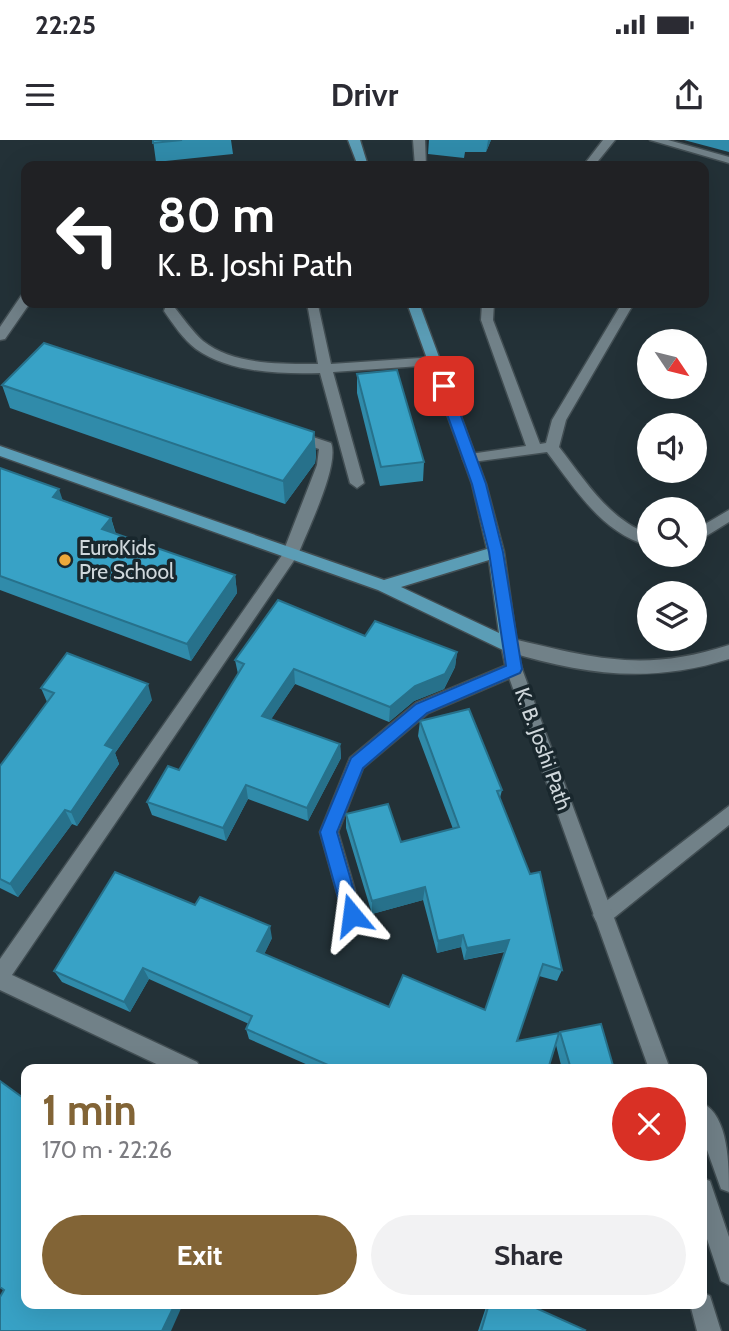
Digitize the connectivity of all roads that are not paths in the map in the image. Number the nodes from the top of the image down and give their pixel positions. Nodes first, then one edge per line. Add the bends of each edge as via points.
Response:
1 (354, 140) edge
2 (419, 140) edge
3 (608, 140) edge
4 (656, 140) edge
5 (729, 160) edge
6 (361, 161) edge
7 (421, 161) edge
8 (592, 161) edge
9 (21, 306) edge
10 (313, 308) edge
11 (416, 308) edge
12 (488, 308) edge
13 (625, 308) edge
14 (170, 311) dead end
15 (0, 335) edge
16 (435, 361) junction
17 (326, 368) junction
18 (274, 429) edge
19 (552, 448) junction
20 (0, 450) edge
21 (534, 450) junction
22 (470, 459) junction
23 (357, 483) dead end
24 (729, 515) edge
25 (707, 529) edge
26 (637, 535) edge
27 (496, 552) junction
28 (290, 555) junction
29 (384, 586) junction
30 (509, 645) junction
31 (729, 652) edge
32 (514, 669) junction
33 (729, 814) edge
34 (352, 915) dead end
35 (603, 915) junction
36 (0, 978) edge
37 (180, 1064) edge
38 (658, 1064) edge
39 (707, 1121) edge
40 (729, 1181) edge
41 (707, 1205) edge
42 (729, 1273) edge

1 - 6 main road
2 - 7 street
3 - 8 street
4 - 5 street
9 - 15 street
10 - 17 street
11 - 16 main road, K. B. Joshi Path
12 - 21 street via 487,320
13 - 19 street via 559,420
14 - 17 street via 203,348 240,362
16 - 17 street
16 - 22 main road, K. B. Joshi Path
17 - 23 street
18 - 28 street via 326,446 324,465
19 - 21 street
19 - 26 street via 600,509
20 - 28 main road
21 - 22 street
22 - 27 main road, K. B. Joshi Path
24 - 25 street
27 - 29 main road
27 - 30 main road, K. B. Joshi Path
28 - 29 main road
28 - 36 street
29 - 30 main road
30 - 31 street via 638,671 680,667
30 - 32 street, K. B. Joshi Path
32 - 34 street via 422,708 356,763 329,832
32 - 35 street, K. B. Joshi Path
33 - 35 street
35 - 38 street, K. B. Joshi Path
36 - 37 street
39 - 40 street
41 - 42 street

